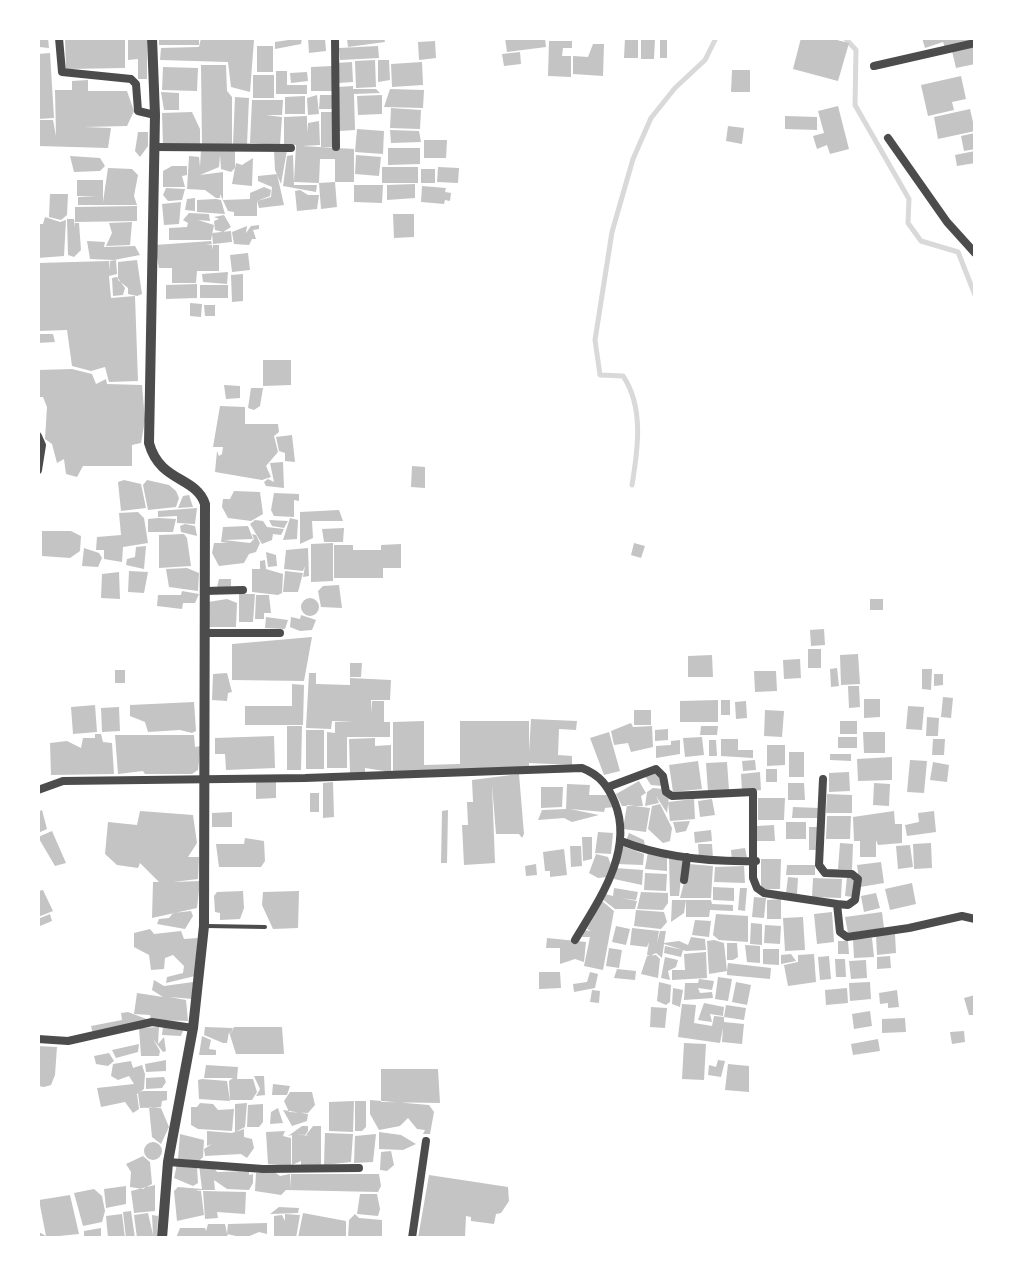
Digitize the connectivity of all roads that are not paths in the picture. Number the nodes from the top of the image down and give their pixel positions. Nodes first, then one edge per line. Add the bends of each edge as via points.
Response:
1 (59, 38) edge
2 (152, 38) edge
3 (335, 38) edge
4 (974, 42) edge
5 (874, 66) dead end
6 (155, 115) junction
7 (888, 138) dead end
8 (154, 147) junction
9 (336, 147) dead end
10 (291, 148) dead end
11 (975, 253) edge
12 (38, 436) edge
13 (38, 470) edge
14 (243, 590) dead end
15 (204, 591) junction
16 (204, 633) junction
17 (280, 633) dead end
18 (207, 778) junction
19 (823, 779) dead end
20 (608, 787) junction
21 (38, 790) edge
22 (621, 841) junction
23 (687, 857) junction
24 (756, 861) junction
25 (684, 880) dead end
26 (837, 904) junction
27 (975, 919) edge
28 (204, 926) junction
29 (265, 927) dead end
30 (575, 940) dead end
31 (193, 1028) junction
32 (38, 1039) edge
33 (426, 1141) dead end
34 (168, 1162) junction
35 (359, 1168) dead end
36 (162, 1238) edge
37 (412, 1238) edge

1 - 6 street via 62,72 131,79 138,111
2 - 6 street
3 - 9 street
4 - 5 street
6 - 8 street
7 - 11 street
8 - 10 street
8 - 15 street via 149,443 162,470 203,497
12 - 13 street
14 - 15 street
15 - 16 street
16 - 17 street
16 - 18 street
18 - 20 street via 582,768
18 - 21 street via 63,781
18 - 28 street
19 - 26 street via 819,865 825,873 858,879 855,900
20 - 22 street via 619,814
20 - 24 street via 656,769 672,796 753,792
22 - 23 street
22 - 30 street via 607,887
23 - 24 street
23 - 25 street
24 - 26 street via 754,884 764,893
26 - 27 street via 840,932 847,937 962,916
28 - 29 lane
28 - 31 street
31 - 32 street via 152,1022 68,1041
31 - 34 street
33 - 37 street
34 - 35 street via 263,1169
34 - 36 street

